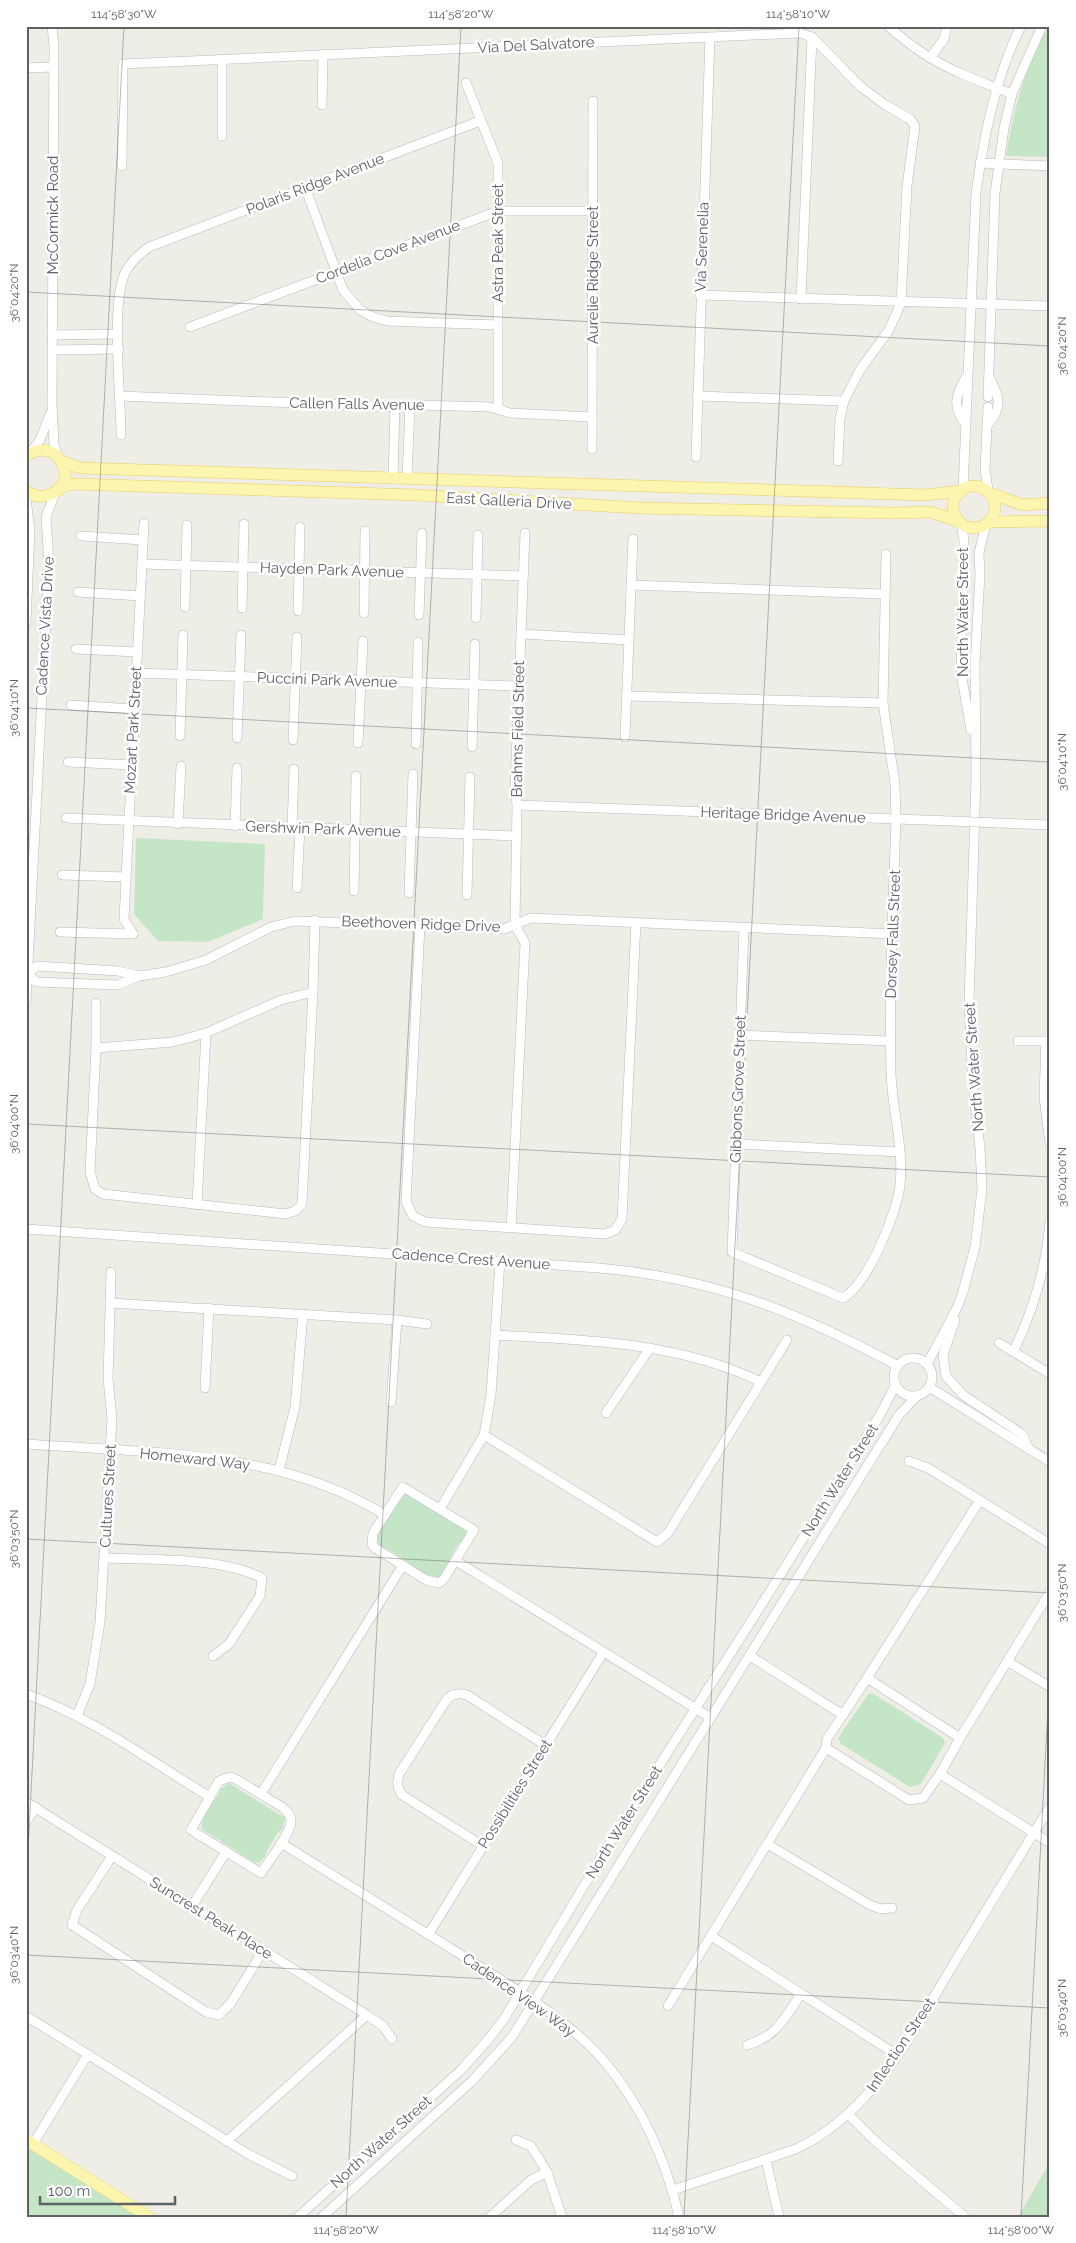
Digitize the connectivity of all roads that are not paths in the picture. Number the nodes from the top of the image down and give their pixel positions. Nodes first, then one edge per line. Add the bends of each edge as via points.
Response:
1 (52, 26) edge
2 (888, 26) edge
3 (947, 26) edge
4 (1021, 26) edge
5 (1042, 26) edge
6 (710, 37) junction
7 (812, 37) junction
8 (323, 54) junction
9 (930, 58) junction
10 (222, 59) junction
11 (53, 67) junction
12 (26, 68) edge
13 (466, 83) dead end
14 (997, 87) junction
15 (1012, 94) junction
16 (593, 101) dead end
17 (322, 105) dead end
18 (480, 121) junction
19 (222, 136) dead end
20 (980, 163) junction
21 (998, 164) junction
22 (122, 166) dead end
23 (1050, 166) edge
24 (305, 187) junction
25 (498, 211) junction
26 (593, 211) junction
27 (335, 272) junction
28 (700, 295) junction
29 (801, 299) junction
30 (901, 303) junction
31 (971, 305) junction
32 (990, 305) junction
33 (1050, 306) edge
34 (498, 326) junction
35 (190, 327) dead end
36 (118, 334) junction
37 (52, 335) junction
38 (119, 349) junction
39 (52, 350) junction
40 (988, 376) junction
41 (121, 396) junction
42 (697, 396) junction
43 (988, 397) dead end
44 (844, 401) junction
45 (52, 404) junction
46 (410, 405) junction
47 (395, 407) junction
48 (988, 407) dead end
49 (498, 408) junction
50 (592, 417) junction
51 (988, 426) junction
52 (121, 435) dead end
53 (592, 449) dead end
54 (28, 454) edge
55 (696, 457) dead end
56 (59, 458) junction
57 (838, 461) dead end
58 (393, 479) junction
59 (407, 479) junction
60 (962, 490) junction
61 (26, 491) edge
62 (56, 491) junction
63 (989, 492) junction
64 (26, 499) edge
65 (1050, 503) edge
66 (1050, 521) edge
67 (960, 522) junction
68 (988, 523) junction
69 (144, 524) dead end
70 (244, 524) dead end
71 (186, 525) dead end
72 (300, 528) dead end
73 (365, 531) dead end
74 (422, 533) dead end
75 (525, 533) dead end
76 (478, 535) dead end
77 (81, 536) dead end
78 (633, 539) dead end
79 (143, 540) junction
80 (886, 554) dead end
81 (142, 564) junction
82 (186, 565) junction
83 (242, 567) junction
84 (299, 569) junction
85 (364, 571) junction
86 (421, 573) junction
87 (477, 575) junction
88 (523, 576) junction
89 (631, 585) junction
90 (78, 592) dead end
91 (884, 594) junction
92 (140, 596) junction
93 (185, 607) dead end
94 (242, 608) dead end
95 (298, 610) dead end
96 (364, 613) dead end
97 (419, 615) dead end
98 (476, 618) dead end
99 (26, 622) edge
100 (521, 634) junction
101 (183, 635) dead end
102 (242, 635) dead end
103 (297, 637) dead end
104 (629, 640) junction
105 (363, 641) dead end
106 (418, 642) dead end
107 (475, 644) dead end
108 (76, 649) dead end
109 (137, 652) junction
110 (136, 673) junction
111 (182, 675) junction
112 (240, 677) junction
113 (296, 678) junction
114 (361, 681) junction
115 (417, 682) junction
116 (474, 684) junction
117 (518, 686) junction
118 (627, 696) junction
119 (883, 703) junction
120 (71, 705) dead end
121 (134, 709) junction
122 (180, 736) dead end
123 (625, 737) dead end
124 (237, 738) dead end
125 (293, 740) dead end
126 (358, 743) dead end
127 (416, 744) dead end
128 (472, 747) dead end
129 (975, 760) junction
130 (68, 762) dead end
131 (132, 765) junction
132 (181, 766) dead end
133 (237, 768) dead end
134 (294, 769) dead end
135 (413, 774) dead end
136 (356, 776) dead end
137 (470, 777) dead end
138 (517, 805) junction
139 (66, 818) dead end
140 (896, 819) junction
141 (129, 822) junction
142 (178, 824) junction
143 (1050, 825) edge
144 (235, 826) junction
145 (296, 828) junction
146 (355, 830) junction
147 (411, 832) junction
148 (468, 834) junction
149 (516, 836) junction
150 (62, 875) dead end
151 (126, 877) junction
152 (297, 888) dead end
153 (354, 891) dead end
154 (409, 893) dead end
155 (467, 895) dead end
156 (315, 920) junction
157 (636, 922) junction
158 (515, 925) junction
159 (420, 926) junction
160 (744, 927) junction
161 (60, 932) dead end
162 (893, 934) junction
163 (27, 973) edge
164 (139, 976) junction
165 (313, 992) junction
166 (26, 1002) edge
167 (96, 1003) dead end
168 (206, 1032) junction
169 (740, 1035) junction
170 (890, 1041) junction
171 (1018, 1041) dead end
172 (1048, 1041) edge
173 (96, 1048) junction
174 (1050, 1138) edge
175 (736, 1144) junction
176 (900, 1152) junction
177 (196, 1205) junction
178 (1050, 1226) edge
179 (26, 1228) edge
180 (511, 1228) junction
181 (500, 1261) junction
182 (111, 1272) dead end
183 (843, 1298) joint
184 (110, 1303) junction
185 (958, 1306) junction
186 (209, 1308) junction
187 (303, 1314) junction
188 (397, 1320) junction
189 (427, 1324) dead end
190 (495, 1335) junction
191 (786, 1340) dead end
192 (999, 1343) dead end
193 (650, 1348) junction
194 (1014, 1350) junction
195 (927, 1364) junction
196 (898, 1366) junction
197 (1050, 1374) edge
198 (761, 1382) junction
199 (896, 1384) junction
200 (929, 1387) junction
201 (205, 1388) dead end
202 (918, 1395) junction
203 (391, 1402) dead end
204 (606, 1413) dead end
205 (484, 1435) junction
206 (26, 1444) edge
207 (1029, 1449) junction
208 (111, 1450) junction
209 (909, 1461) dead end
210 (1050, 1462) edge
211 (279, 1470) junction
212 (980, 1500) junction
213 (440, 1509) junction
214 (385, 1515) junction
215 (1050, 1544) edge
216 (105, 1558) junction
217 (456, 1560) junction
218 (403, 1565) junction
219 (1050, 1592) edge
220 (603, 1653) junction
221 (212, 1656) dead end
222 (750, 1656) junction
223 (1007, 1661) junction
224 (867, 1678) junction
225 (1050, 1687) edge
226 (26, 1694) edge
227 (695, 1709) junction
228 (842, 1715) junction
229 (78, 1716) junction
230 (711, 1718) junction
231 (960, 1738) junction
232 (545, 1745) junction
233 (826, 1748) junction
234 (940, 1774) junction
235 (261, 1794) junction
236 (210, 1797) junction
237 (26, 1802) edge
238 (36, 1807) junction
239 (1050, 1807) edge
240 (26, 1822) edge
241 (1034, 1833) junction
242 (281, 1843) junction
243 (1050, 1843) edge
244 (767, 1844) junction
245 (483, 1846) junction
246 (226, 1852) junction
247 (112, 1856) junction
248 (192, 1906) junction
249 (892, 1908) dead end
250 (428, 1934) junction
251 (711, 1936) junction
252 (263, 1951) junction
253 (521, 1994) junction
254 (801, 1994) junction
255 (534, 2003) junction
256 (668, 2006) dead end
257 (367, 2015) junction
258 (26, 2016) edge
259 (392, 2039) dead end
260 (746, 2045) dead end
261 (88, 2054) junction
262 (897, 2055) junction
263 (849, 2115) junction
264 (516, 2140) dead end
265 (227, 2141) junction
266 (30, 2142) edge
267 (766, 2160) junction
268 (547, 2172) junction
269 (292, 2176) dead end
270 (673, 2190) junction
271 (149, 2217) edge
272 (298, 2217) edge
273 (322, 2217) edge
274 (490, 2217) edge
275 (562, 2217) edge
276 (679, 2217) edge
277 (779, 2217) edge
278 (965, 2217) edge

1 - 11 street, McCormick Road
2 - 9 street
3 - 9 street via 944,38
4 - 14 street
5 - 15 street
6 - 7 street, Via Del Salvatore via 800,33
6 - 8 street, Via Del Salvatore
6 - 28 street, Via Serenelia
7 - 29 street
7 - 30 street via 861,88 910,119 915,126 906,186
8 - 10 street, Via Del Salvatore
8 - 17 street
9 - 14 street
10 - 19 street
10 - 22 street, Via Del Salvatore via 123,64
11 - 12 street
11 - 37 street, McCormick Road
13 - 18 street, Astra Peak Street
14 - 15 street
14 - 20 street
15 - 21 street
16 - 26 street, Aurelie Ridge Street
18 - 24 street, Polaris Ridge Avenue
18 - 25 street, Astra Peak Street via 498,163
20 - 21 street
20 - 31 street
21 - 23 street
21 - 32 street
24 - 27 street
24 - 36 street, Polaris Ridge Avenue via 150,247 134,259 125,272 117,300
25 - 26 street, Cordelia Cove Avenue
25 - 27 street, Cordelia Cove Avenue
25 - 34 street, Astra Peak Street
26 - 50 street, Aurelie Ridge Street
27 - 34 street via 352,303 373,317 387,321
27 - 35 street, Cordelia Cove Avenue
28 - 29 street
28 - 42 street, Via Serenelia
29 - 30 street
30 - 31 street
30 - 44 street via 889,330 860,370
31 - 32 street
31 - 60 street via 967,375 957,392 957,412 966,425
32 - 33 street
32 - 40 street
34 - 49 street, Astra Peak Street
36 - 37 street
36 - 38 street, Polaris Ridge Avenue
37 - 39 street, McCormick Road
38 - 39 street
38 - 41 street, Polaris Ridge Avenue
39 - 45 street, McCormick Road
40 - 43 street
40 - 51 street via 998,394 998,414
41 - 47 street, Callen Falls Avenue
41 - 52 street, Polaris Ridge Avenue
42 - 44 street
42 - 55 street, Via Serenelia
44 - 57 street
45 - 54 street, McCormick Road via 44,432
45 - 56 street, McCormick Road via 54,444
46 - 47 street, Callen Falls Avenue
46 - 49 street, Callen Falls Avenue
46 - 59 street
47 - 58 street
48 - 51 street
49 - 50 street, Callen Falls Avenue via 510,414
50 - 53 street, Aurelie Ridge Street
51 - 63 street via 986,479
54 - 56 main road, East Galleria Drive via 43,450
56 - 58 main road, East Galleria Drive via 80,468
56 - 62 main road via 65,473 63,483
58 - 59 main road, East Galleria Drive
59 - 60 main road, East Galleria Drive via 926,495
60 - 63 main road via 974,485
60 - 67 main road via 953,507
61 - 62 main road, East Galleria Drive via 42,497
62 - 67 main road, East Galleria Drive via 75,484 416,495 640,508 923,511
62 - 163 street, Cadence Vista Drive via 46,516 49,563
63 - 65 main road via 1022,505
63 - 68 main road via 996,509
64 - 99 street, Cadence Vista Drive via 30,530
66 - 68 main road
67 - 68 main road via 976,528
67 - 129 street, North Water Street via 964,540 961,674
68 - 129 street, North Water Street via 979,553 974,664
69 - 79 street, Mozart Park Street
70 - 83 street
71 - 82 street
72 - 84 street
73 - 85 street
74 - 86 street
75 - 88 street, Brahms Field Street
76 - 87 street
77 - 79 street
78 - 89 street
79 - 81 street, Mozart Park Street
80 - 91 street, Dorsey Falls Street
81 - 82 street, Hayden Park Avenue
81 - 92 street, Mozart Park Street
82 - 83 street, Hayden Park Avenue
82 - 93 street
83 - 84 street, Hayden Park Avenue
83 - 94 street
84 - 85 street, Hayden Park Avenue
84 - 95 street
85 - 86 street, Hayden Park Avenue
85 - 96 street
86 - 87 street, Hayden Park Avenue
86 - 97 street
87 - 88 street, Hayden Park Avenue
87 - 98 street
88 - 100 street, Brahms Field Street
89 - 91 street
89 - 104 street
90 - 92 street
91 - 119 street, Dorsey Falls Street
92 - 109 street, Mozart Park Street
100 - 104 street
100 - 117 street, Brahms Field Street
101 - 111 street
102 - 112 street
103 - 113 street
104 - 118 street
105 - 114 street
106 - 115 street
107 - 116 street
108 - 109 street
109 - 110 street, Mozart Park Street
110 - 111 street, Puccini Park Avenue
110 - 121 street, Mozart Park Street
111 - 112 street, Puccini Park Avenue
111 - 122 street
112 - 113 street, Puccini Park Avenue
112 - 124 street
113 - 114 street, Puccini Park Avenue
113 - 125 street
114 - 115 street, Puccini Park Avenue
114 - 126 street
115 - 116 street, Puccini Park Avenue
115 - 127 street
116 - 117 street, Puccini Park Avenue
116 - 128 street
117 - 138 street, Brahms Field Street
118 - 119 street
118 - 123 street
119 - 140 street, Dorsey Falls Street via 894,775
120 - 121 street
121 - 131 street, Mozart Park Street
129 - 185 street, North Water Street via 969,1003 982,1189 975,1247
130 - 131 street
131 - 141 street, Mozart Park Street
132 - 142 street
133 - 144 street
134 - 145 street
135 - 147 street
136 - 146 street
137 - 148 street
138 - 140 street, Heritage Bridge Avenue
138 - 149 street, Brahms Field Street
139 - 141 street, Gershwin Park Avenue
140 - 143 street, Heritage Bridge Avenue, bridge
140 - 162 street, Dorsey Falls Street
141 - 142 street, Gershwin Park Avenue
141 - 151 street, Mozart Park Street
142 - 144 street, Gershwin Park Avenue
144 - 145 street, Gershwin Park Avenue
145 - 146 street, Gershwin Park Avenue
145 - 152 street
146 - 147 street, Gershwin Park Avenue
146 - 153 street
147 - 148 street, Gershwin Park Avenue
147 - 154 street
148 - 149 street, Gershwin Park Avenue
148 - 155 street
149 - 158 street, Brahms Field Street
150 - 151 street
151 - 161 street, Mozart Park Street via 124,919 133,934
156 - 159 street, Beethoven Ridge Drive
156 - 164 street, Beethoven Ridge Drive via 271,927 206,960
156 - 165 street
157 - 158 street, Beethoven Ridge Drive via 531,918
157 - 160 street, Beethoven Ridge Drive
157 - 180 street via 622,1219 615,1230 606,1234
158 - 159 street, Beethoven Ridge Drive via 504,929
158 - 180 street via 525,943
159 - 180 street via 406,1202 413,1216 425,1222
160 - 162 street, Beethoven Ridge Drive
160 - 169 street, Gibbons Grove Street
162 - 170 street, Dorsey Falls Street
163 - 164 street, Beethoven Ridge Drive via 37,966 118,971
163 - 164 street, Beethoven Ridge Drive via 36,982 97,985 118,985
163 - 166 street, Cadence Vista Drive
165 - 168 street via 281,1000
165 - 177 street via 302,1204 285,1214
167 - 173 street
168 - 173 street via 173,1042
168 - 177 street
169 - 170 street
169 - 175 street, Gibbons Grove Street
170 - 176 street, Dorsey Falls Street via 891,1086
171 - 172 street
172 - 174 street via 1044,1090
173 - 177 street via 90,1172 95,1188 103,1194
175 - 176 street
175 - 183 street, Gibbons Grove Street via 732,1252
176 - 183 street, Dorsey Falls Street via 900,1185 890,1226 858,1284
178 - 194 street via 1041,1278
179 - 181 street, Cadence Crest Avenue
181 - 190 street
181 - 196 street, Cadence Crest Avenue via 616,1270 714,1287 790,1313
182 - 184 street, Cultures Street
184 - 186 street
184 - 208 street, Cultures Street
185 - 195 street, North Water Street
185 - 207 street via 943,1355 946,1376 963,1395 1022,1434
186 - 187 street
186 - 201 street
187 - 188 street
187 - 211 street via 295,1407
188 - 189 street
188 - 203 street
190 - 193 street via 576,1339
190 - 205 street via 491,1395
191 - 198 street
192 - 194 street
193 - 198 street via 737,1370
193 - 204 street
194 - 197 street
195 - 196 street via 909,1358
195 - 200 street via 932,1375
196 - 199 street via 894,1377
198 - 205 street via 668,1533 657,1542
199 - 202 street via 902,1392
199 - 227 street, North Water Street via 875,1423
200 - 202 street
200 - 207 street
202 - 222 street, North Water Street via 902,1410
205 - 213 street
206 - 208 street, Homeward Way
207 - 210 street
208 - 211 street, Homeward Way via 241,1461
208 - 216 street, Cultures Street
209 - 212 street via 928,1468
211 - 214 street, Homeward Way via 332,1488
212 - 215 street
212 - 224 street
213 - 214 street via 403,1487
213 - 217 street via 474,1530
214 - 218 street via 373,1533 372,1544
216 - 221 street via 219,1564 262,1578 260,1596 229,1644
216 - 229 street, Cultures Street via 100,1622 90,1684
217 - 218 street via 439,1582 426,1580
217 - 220 street
218 - 235 street
219 - 223 street
220 - 227 street
220 - 232 street, Possibilities Street
222 - 228 street
222 - 230 street, North Water Street
223 - 225 street
223 - 231 street
224 - 228 street
224 - 231 street
226 - 229 street
227 - 230 street
227 - 253 street, North Water Street via 603,1854
228 - 233 street via 827,1739
229 - 236 street
230 - 255 street, North Water Street
231 - 234 street
232 - 245 street, Possibilities Street
232 - 245 street via 467,1695 452,1694 400,1774 397,1781 402,1795
233 - 234 street via 909,1800 924,1798
233 - 244 street
234 - 241 street
235 - 236 street via 230,1777 219,1781
235 - 242 street via 289,1812 291,1824
236 - 246 street via 190,1830
237 - 238 street, Suncrest Peak Place
238 - 240 street
238 - 247 street, Suncrest Peak Place
239 - 241 street, Inflection Street
241 - 243 street
241 - 262 street, Inflection Street
242 - 246 street via 261,1873
242 - 250 street, Cadence View Way
244 - 249 street via 870,1905
244 - 251 street
245 - 250 street, Possibilities Street
246 - 248 street
247 - 248 street, Suncrest Peak Place
247 - 252 street via 77,1910 72,1925 206,2012 220,2015 232,2003
248 - 252 street, Suncrest Peak Place
250 - 253 street, Cadence View Way
251 - 254 street
251 - 256 street
252 - 257 street, Suncrest Peak Place
253 - 255 street, Cadence View Way
253 - 272 street, North Water Street via 488,2041 467,2064
254 - 260 street via 770,2035
254 - 262 street
255 - 270 street, Cadence View Way via 584,2041 619,2081 650,2131
255 - 273 street, North Water Street via 512,2038 472,2082
257 - 259 street, Suncrest Peak Place via 383,2026
257 - 265 street
258 - 261 street
261 - 265 street
261 - 266 street
262 - 263 street, Inflection Street via 871,2092
263 - 267 street, Inflection Street via 814,2140
263 - 278 street
264 - 268 street via 531,2146
265 - 269 street
266 - 271 main road
267 - 270 street, Inflection Street
267 - 277 street
268 - 274 street via 531,2180
268 - 275 street
270 - 276 street, Cadence View Way

